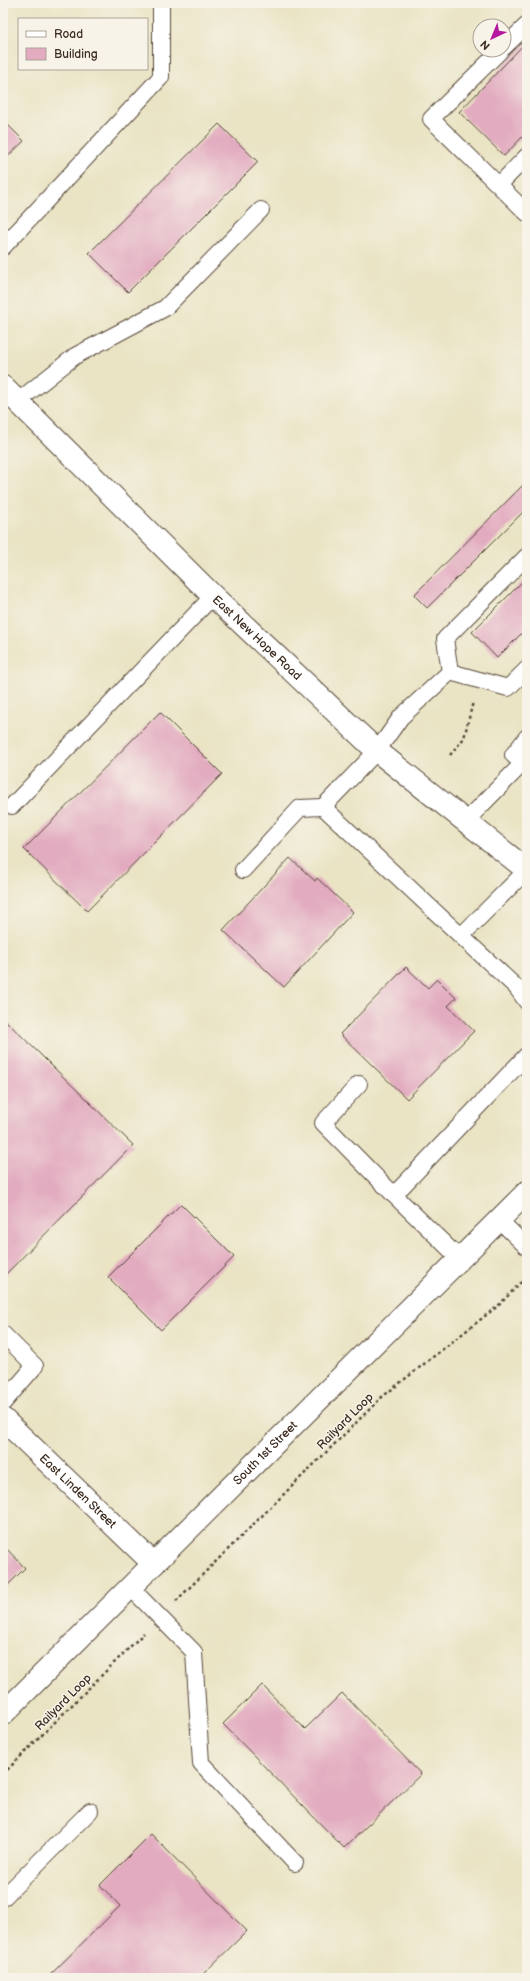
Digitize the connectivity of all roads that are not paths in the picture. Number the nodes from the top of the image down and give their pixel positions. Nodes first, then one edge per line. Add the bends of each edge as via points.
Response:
1 (161, 3) edge
2 (527, 25) edge
3 (512, 39) edge
4 (493, 58) edge
5 (527, 156) edge
6 (498, 185) junction
7 (261, 210) dead end
8 (527, 213) edge
9 (3, 247) edge
10 (10, 394) edge
11 (527, 556) edge
12 (213, 596) junction
13 (527, 669) edge
14 (450, 672) junction
15 (527, 737) edge
16 (377, 751) junction
17 (525, 765) edge
18 (12, 806) dead end
19 (323, 807) junction
20 (467, 820) junction
21 (243, 870) dead end
22 (527, 870) edge
23 (461, 936) junction
24 (527, 1002) edge
25 (527, 1055) edge
26 (359, 1084) dead end
27 (527, 1192) edge
28 (394, 1195) junction
29 (499, 1220) junction
30 (527, 1247) edge
31 (460, 1259) junction
32 (3, 1334) edge
33 (3, 1403) edge
34 (3, 1419) edge
35 (154, 1564) junction
36 (130, 1587) junction
37 (3, 1714) edge
38 (90, 1811) dead end
39 (295, 1863) dead end
40 (3, 1898) edge

1 - 9 lane via 161,78
2 - 3 lane
4 - 6 lane via 431,119
5 - 6 lane
6 - 8 lane
7 - 10 lane via 165,308
10 - 12 street, East New Hope Road
11 - 14 lane via 445,639
12 - 16 street, East New Hope Road
12 - 18 lane
13 - 14 lane via 508,688
14 - 16 lane via 401,717
15 - 17 lane via 513,755
16 - 19 lane
16 - 20 street, East New Hope Road
17 - 20 lane
19 - 21 lane via 300,808
19 - 23 lane
20 - 22 street, East New Hope Road
22 - 23 lane
23 - 24 lane via 517,988
25 - 28 lane
26 - 28 lane via 323,1123
27 - 29 street, South 1st Street
28 - 31 lane
29 - 30 lane
29 - 31 street, South 1st Street
31 - 35 street, South 1st Street
32 - 33 lane via 35,1366
34 - 35 street, East Linden Street
35 - 36 street, South 1st Street
36 - 37 street, South 1st Street
36 - 39 lane via 194,1652 201,1763
38 - 40 lane

